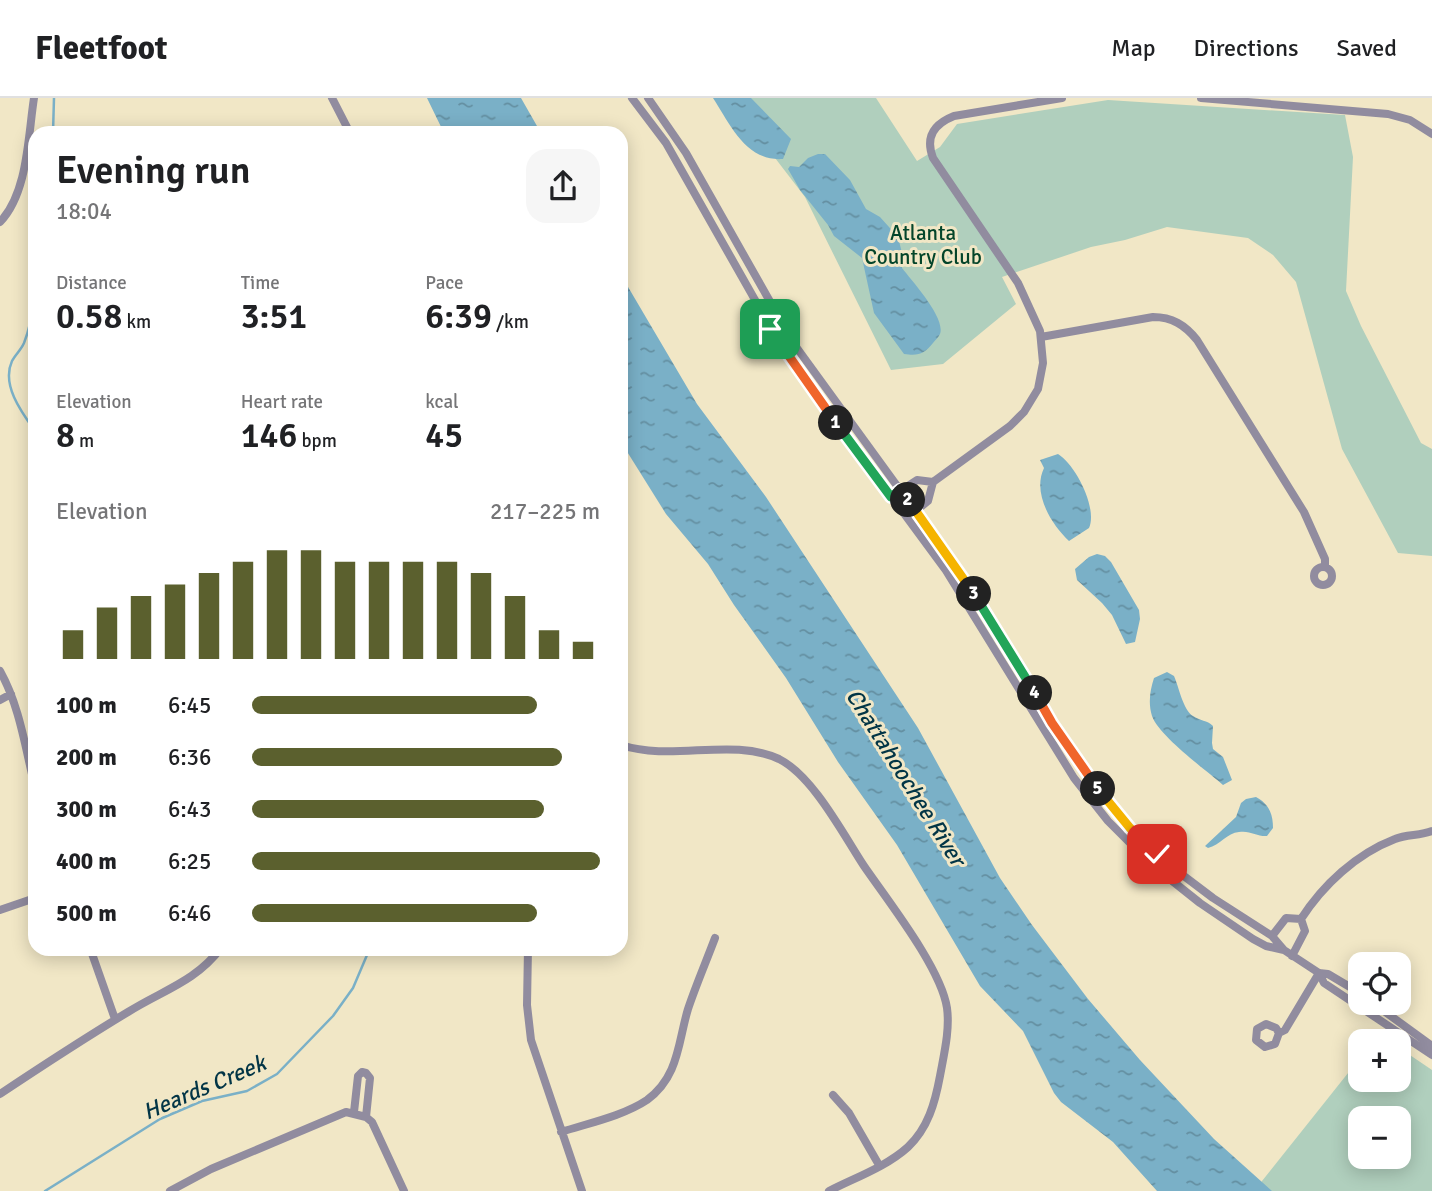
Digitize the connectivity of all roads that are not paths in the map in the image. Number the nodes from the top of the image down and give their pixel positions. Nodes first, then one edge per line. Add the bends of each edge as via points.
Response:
1 (34, 98) edge
2 (332, 98) edge
3 (632, 98) edge
4 (648, 98) edge
5 (1062, 98) edge
6 (1201, 98) edge
7 (29, 126) edge
8 (346, 126) edge
9 (1432, 134) edge
10 (28, 135) edge
11 (0, 222) edge
12 (1041, 337) junction
13 (933, 482) junction
14 (900, 490) junction
15 (891, 497) junction
16 (916, 511) junction
17 (907, 518) junction
18 (1325, 568) dead end
19 (0, 671) edge
20 (12, 694) junction
21 (0, 700) edge
22 (628, 747) edge
23 (28, 755) edge
24 (1432, 831) edge
25 (28, 901) edge
26 (0, 911) edge
27 (1301, 919) junction
28 (1272, 936) junction
29 (715, 938) dead end
30 (1288, 953) junction
31 (93, 956) edge
32 (215, 956) edge
33 (528, 956) edge
34 (1319, 973) junction
35 (1348, 986) edge
36 (1389, 1015) edge
37 (115, 1019) junction
38 (1279, 1033) dead end
39 (1432, 1046) edge
40 (1432, 1055) edge
41 (0, 1094) edge
42 (833, 1095) dead end
43 (354, 1112) junction
44 (366, 1117) junction
45 (561, 1132) junction
46 (879, 1165) junction
47 (170, 1191) edge
48 (404, 1191) edge
49 (582, 1191) edge
50 (829, 1191) edge

1 - 7 street
2 - 8 street
3 - 15 street via 666,143 784,351
4 - 14 street via 686,153 794,344
5 - 12 street via 954,116 938,124 929,140 933,158 1018,283
6 - 9 street via 1388,114 1410,120
10 - 11 street via 20,185
12 - 13 street via 1042,372 1029,406 1010,426
12 - 18 street via 1153,317 1185,327 1304,512
13 - 14 street via 917,480
13 - 16 street via 928,501
14 - 15 street
14 - 16 street
15 - 17 street
16 - 17 street
16 - 28 street via 964,578 1052,723 1130,828 1172,867
17 - 30 street via 945,569 1074,779 1108,821 1200,903 1266,946
19 - 20 street
20 - 21 street
20 - 23 street
22 - 46 street via 650,752 754,751 792,767 813,789 934,971 948,1021 936,1096 921,1132 894,1158
24 - 27 street via 1395,839 1355,861
25 - 26 street
27 - 28 street via 1286,918
27 - 30 street via 1305,931
28 - 30 street
29 - 45 street via 688,1008 676,1061 662,1086 634,1108
30 - 34 street
31 - 37 street
32 - 37 street via 196,976
33 - 45 street via 531,1040
34 - 35 street
34 - 38 street
34 - 40 street via 1324,983
36 - 39 street
37 - 41 street
42 - 46 street
43 - 44 street
43 - 44 street via 358,1076 366,1073 370,1078
43 - 47 street via 338,1114
44 - 48 street via 376,1128
45 - 49 street
46 - 50 street

